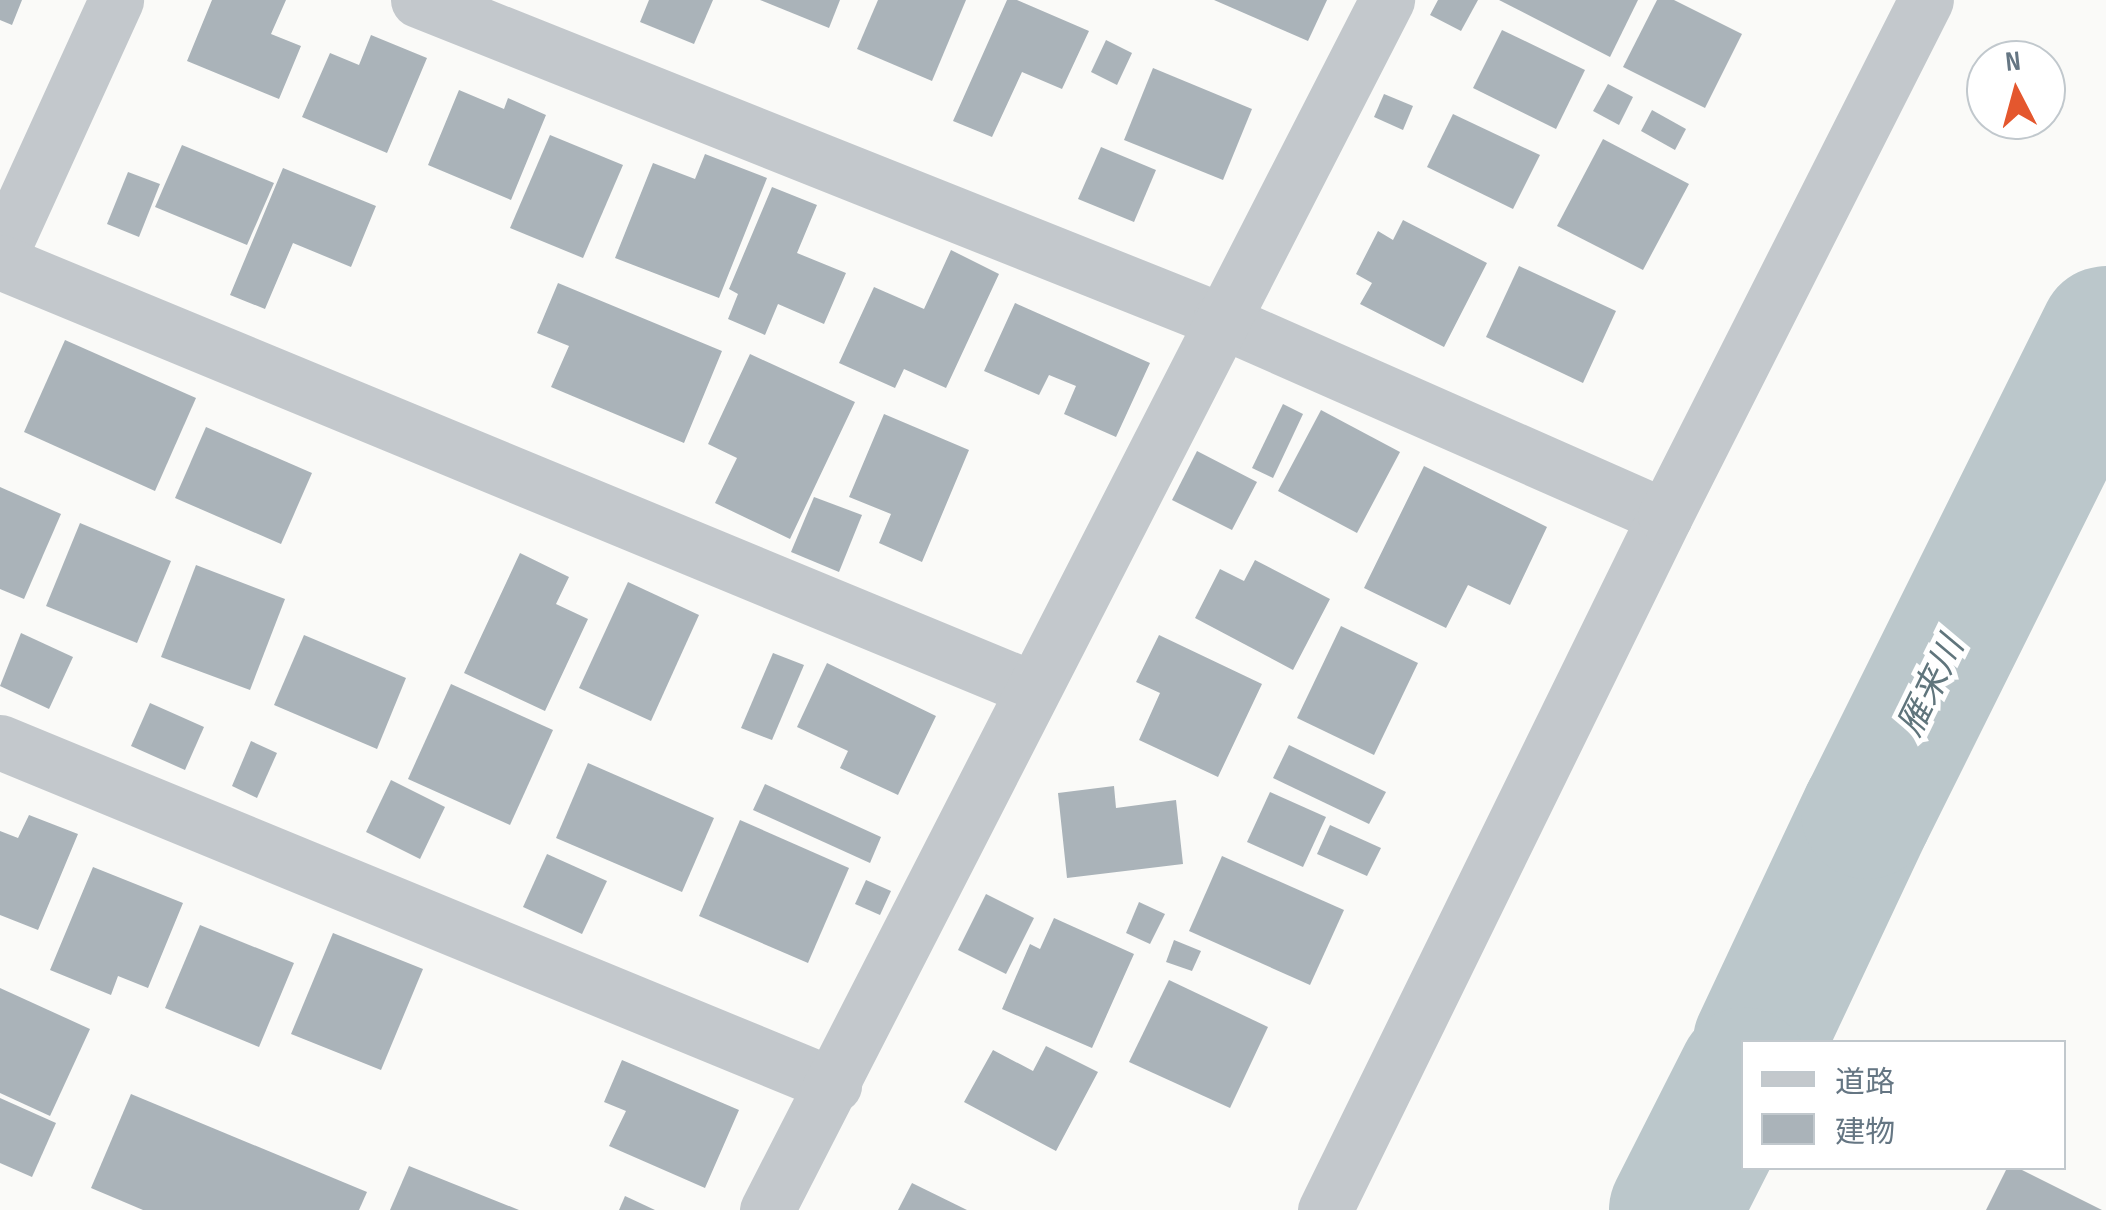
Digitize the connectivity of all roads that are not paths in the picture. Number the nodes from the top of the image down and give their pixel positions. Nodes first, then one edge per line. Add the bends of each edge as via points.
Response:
1 (116, 0) edge
2 (418, 0) edge
3 (1387, 0) edge
4 (1926, 0) edge
5 (0, 258) edge
6 (1220, 320) junction
7 (1665, 516) junction
8 (1031, 688) junction
9 (0, 742) edge
10 (834, 1085) junction
11 (767, 1210) edge
12 (1325, 1210) edge

1 - 5 street
2 - 6 street
3 - 6 street
4 - 7 street
5 - 8 street
6 - 7 street
6 - 8 street
7 - 12 street
8 - 10 street
9 - 10 street
10 - 11 street

